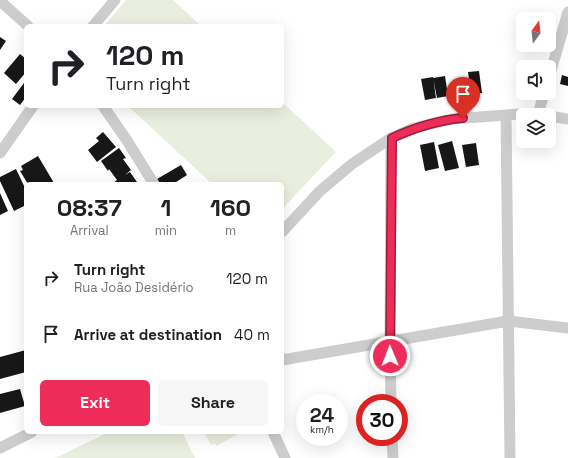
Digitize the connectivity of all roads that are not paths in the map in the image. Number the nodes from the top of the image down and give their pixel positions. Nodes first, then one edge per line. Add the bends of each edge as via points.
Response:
1 (115, 0) edge
2 (0, 1) edge
3 (568, 12) edge
4 (26, 24) edge
5 (95, 24) edge
6 (554, 60) edge
7 (32, 108) edge
8 (104, 108) edge
9 (516, 114) edge
10 (506, 115) junction
11 (556, 117) edge
12 (568, 119) edge
13 (392, 138) junction
14 (0, 153) edge
15 (153, 182) edge
16 (284, 230) edge
17 (508, 321) junction
18 (568, 328) edge
19 (390, 342) junction
20 (284, 360) edge
21 (391, 394) edge
22 (28, 434) edge
23 (274, 434) edge
24 (392, 446) edge
25 (0, 448) edge
26 (285, 458) edge
27 (392, 458) edge
28 (510, 458) edge

1 - 5 street
2 - 4 street
3 - 6 street
7 - 14 street
8 - 15 street
9 - 10 street
10 - 13 street via 452,119 414,128
10 - 17 street
11 - 12 street
13 - 16 street via 352,164 320,191
13 - 19 street
17 - 18 street
17 - 19 street
17 - 28 street
19 - 20 street
19 - 21 street
22 - 25 street
23 - 26 street
24 - 27 street

